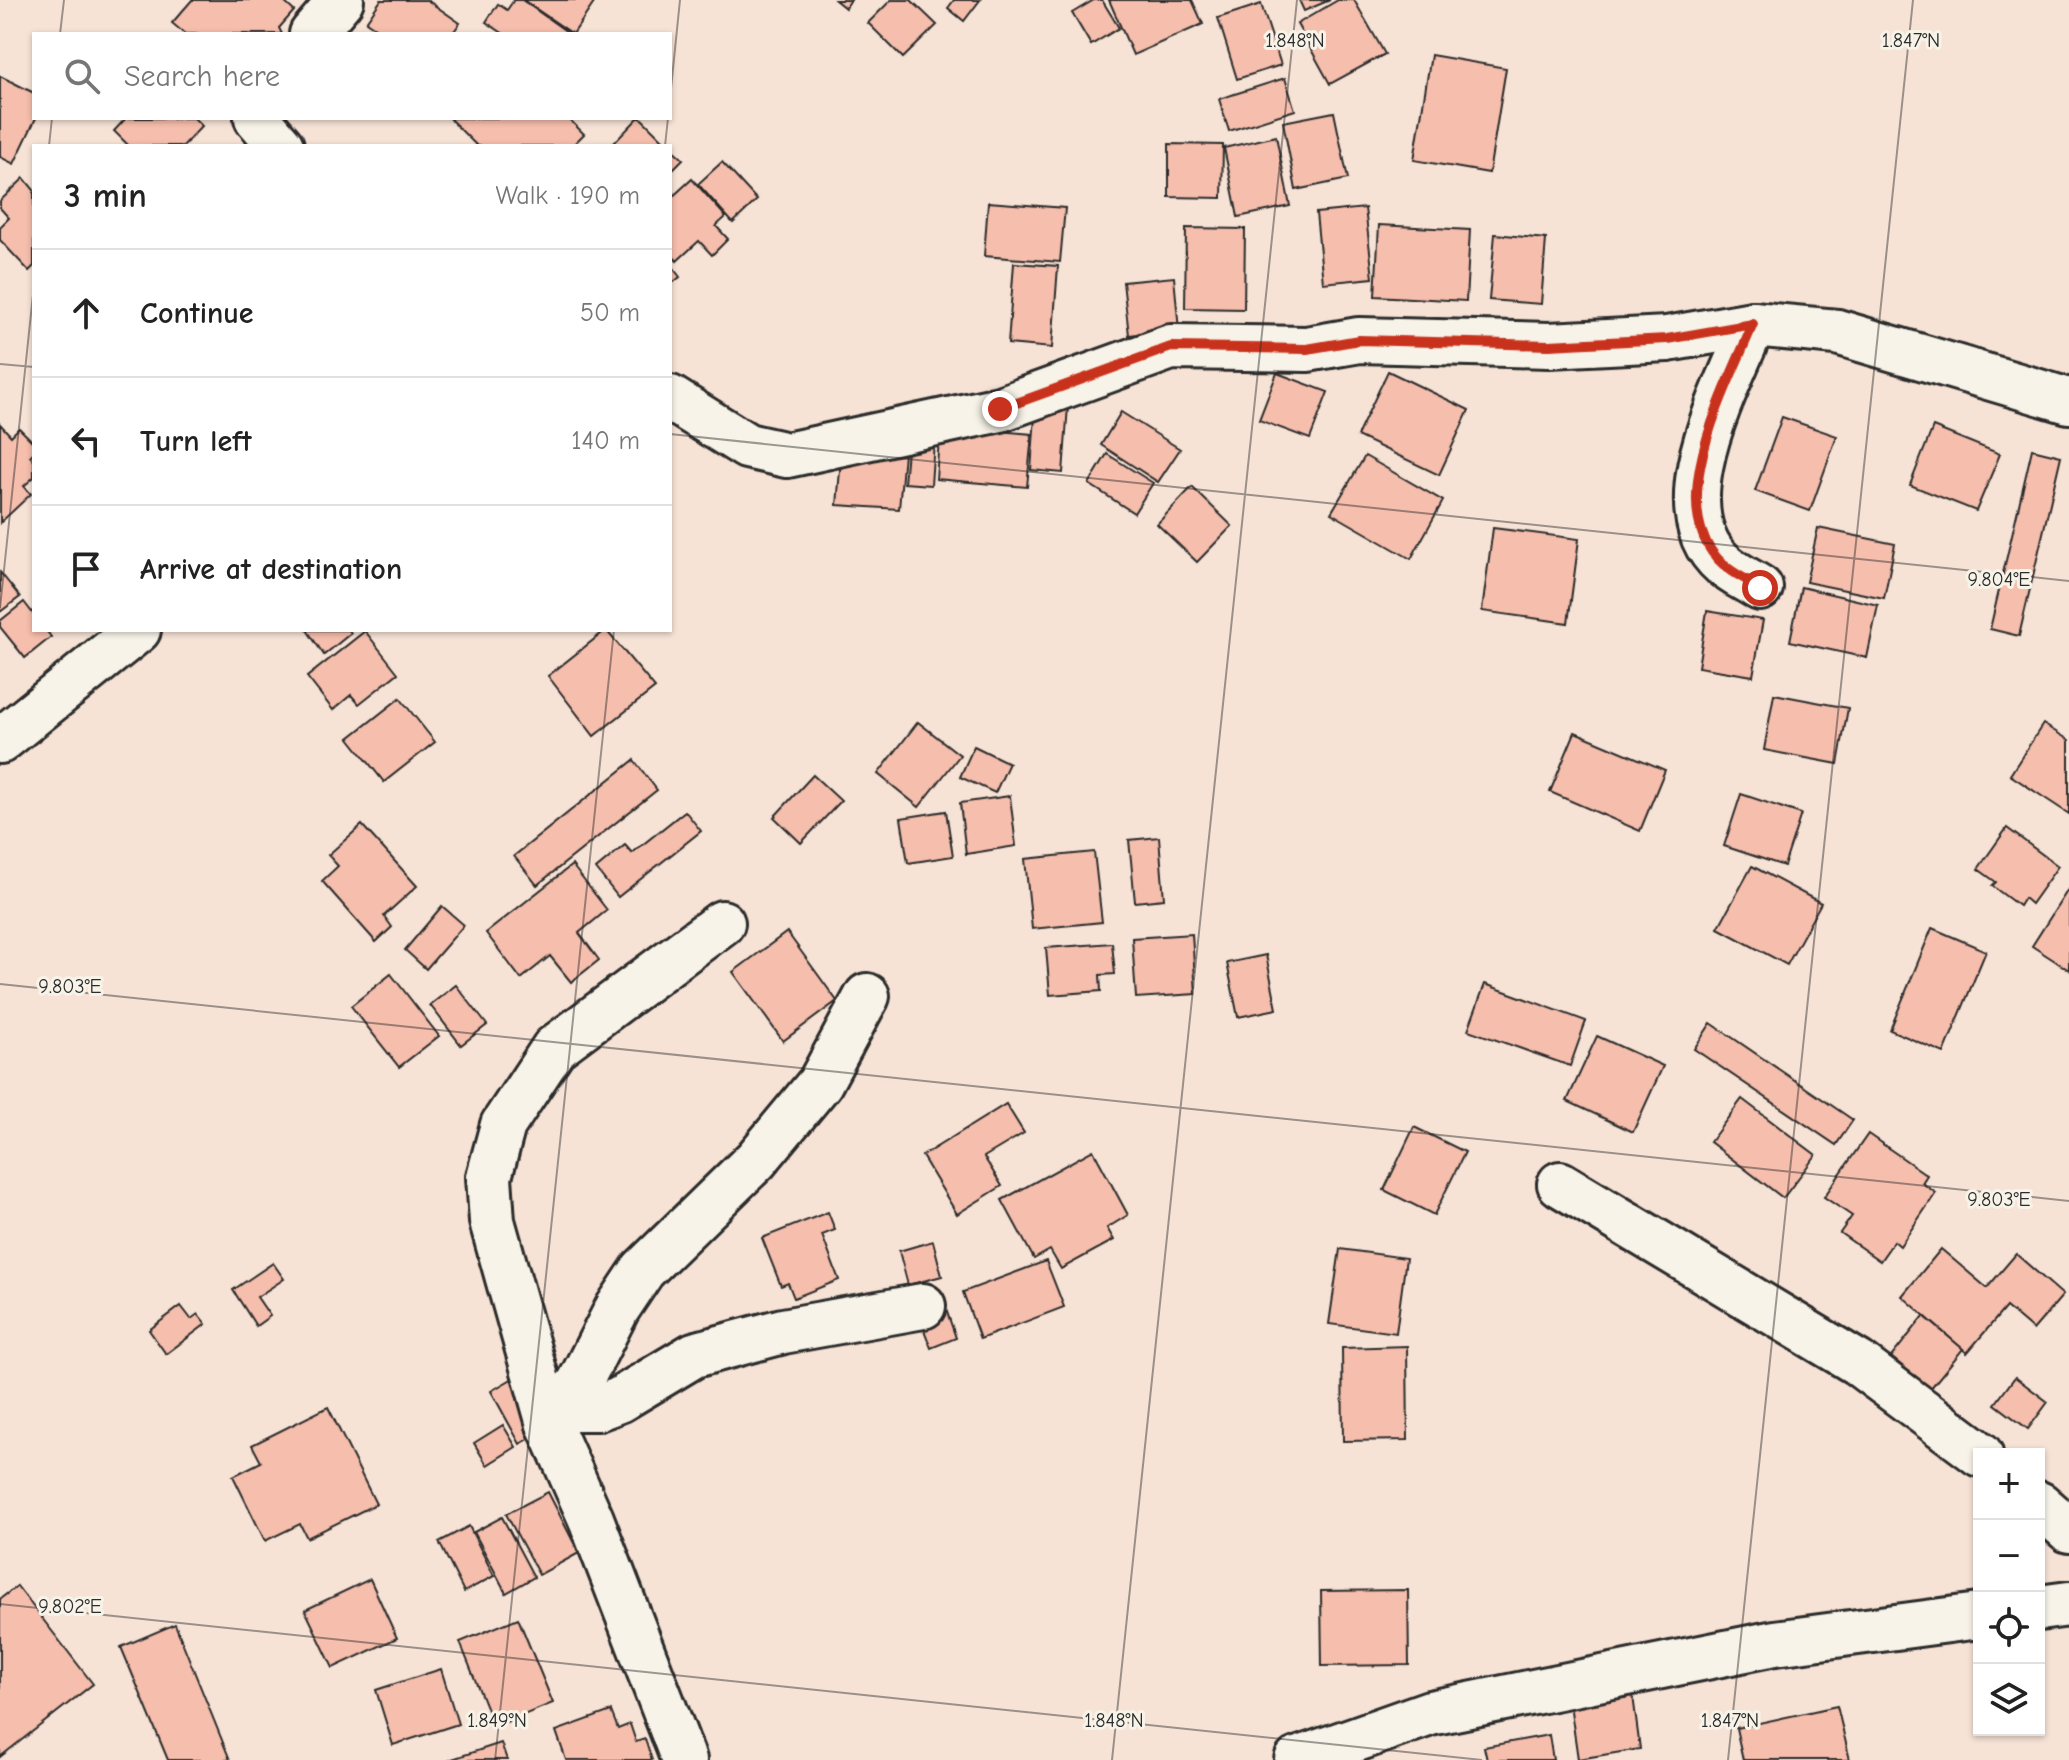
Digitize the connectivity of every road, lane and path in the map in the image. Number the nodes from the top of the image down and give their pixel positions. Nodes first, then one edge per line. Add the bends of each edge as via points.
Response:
1 (341, 0) edge
2 (314, 32) edge
3 (259, 120) edge
4 (279, 144) edge
5 (1753, 324) junction
6 (672, 399) edge
7 (2069, 401) edge
8 (1760, 588) dead end
9 (136, 632) edge
10 (0, 741) edge
11 (722, 923) dead end
12 (867, 996) dead end
13 (1560, 1184) dead end
14 (923, 1306) dead end
15 (555, 1416) junction
16 (1973, 1449) edge
17 (2045, 1509) edge
18 (2069, 1530) edge
19 (2069, 1604) edge
20 (2045, 1607) edge
21 (1973, 1617) edge
22 (684, 1760) edge
23 (1297, 1760) edge

1 - 2 street
3 - 4 street
5 - 6 street via 1667,339 1549,345 1359,340 1307,349 1171,347 1000,409 787,455 747,446
5 - 7 street via 1837,332
5 - 8 street via 1703,449 1695,494 1701,529 1722,563
9 - 10 street
11 - 15 street via 554,1048 503,1125 489,1177 492,1221
12 - 15 street via 820,1083 756,1160 643,1270
13 - 16 street via 1858,1363
14 - 15 street via 783,1331 694,1355 619,1400
15 - 22 street
17 - 18 street
19 - 20 street
21 - 23 street via 1775,1643 1445,1710

